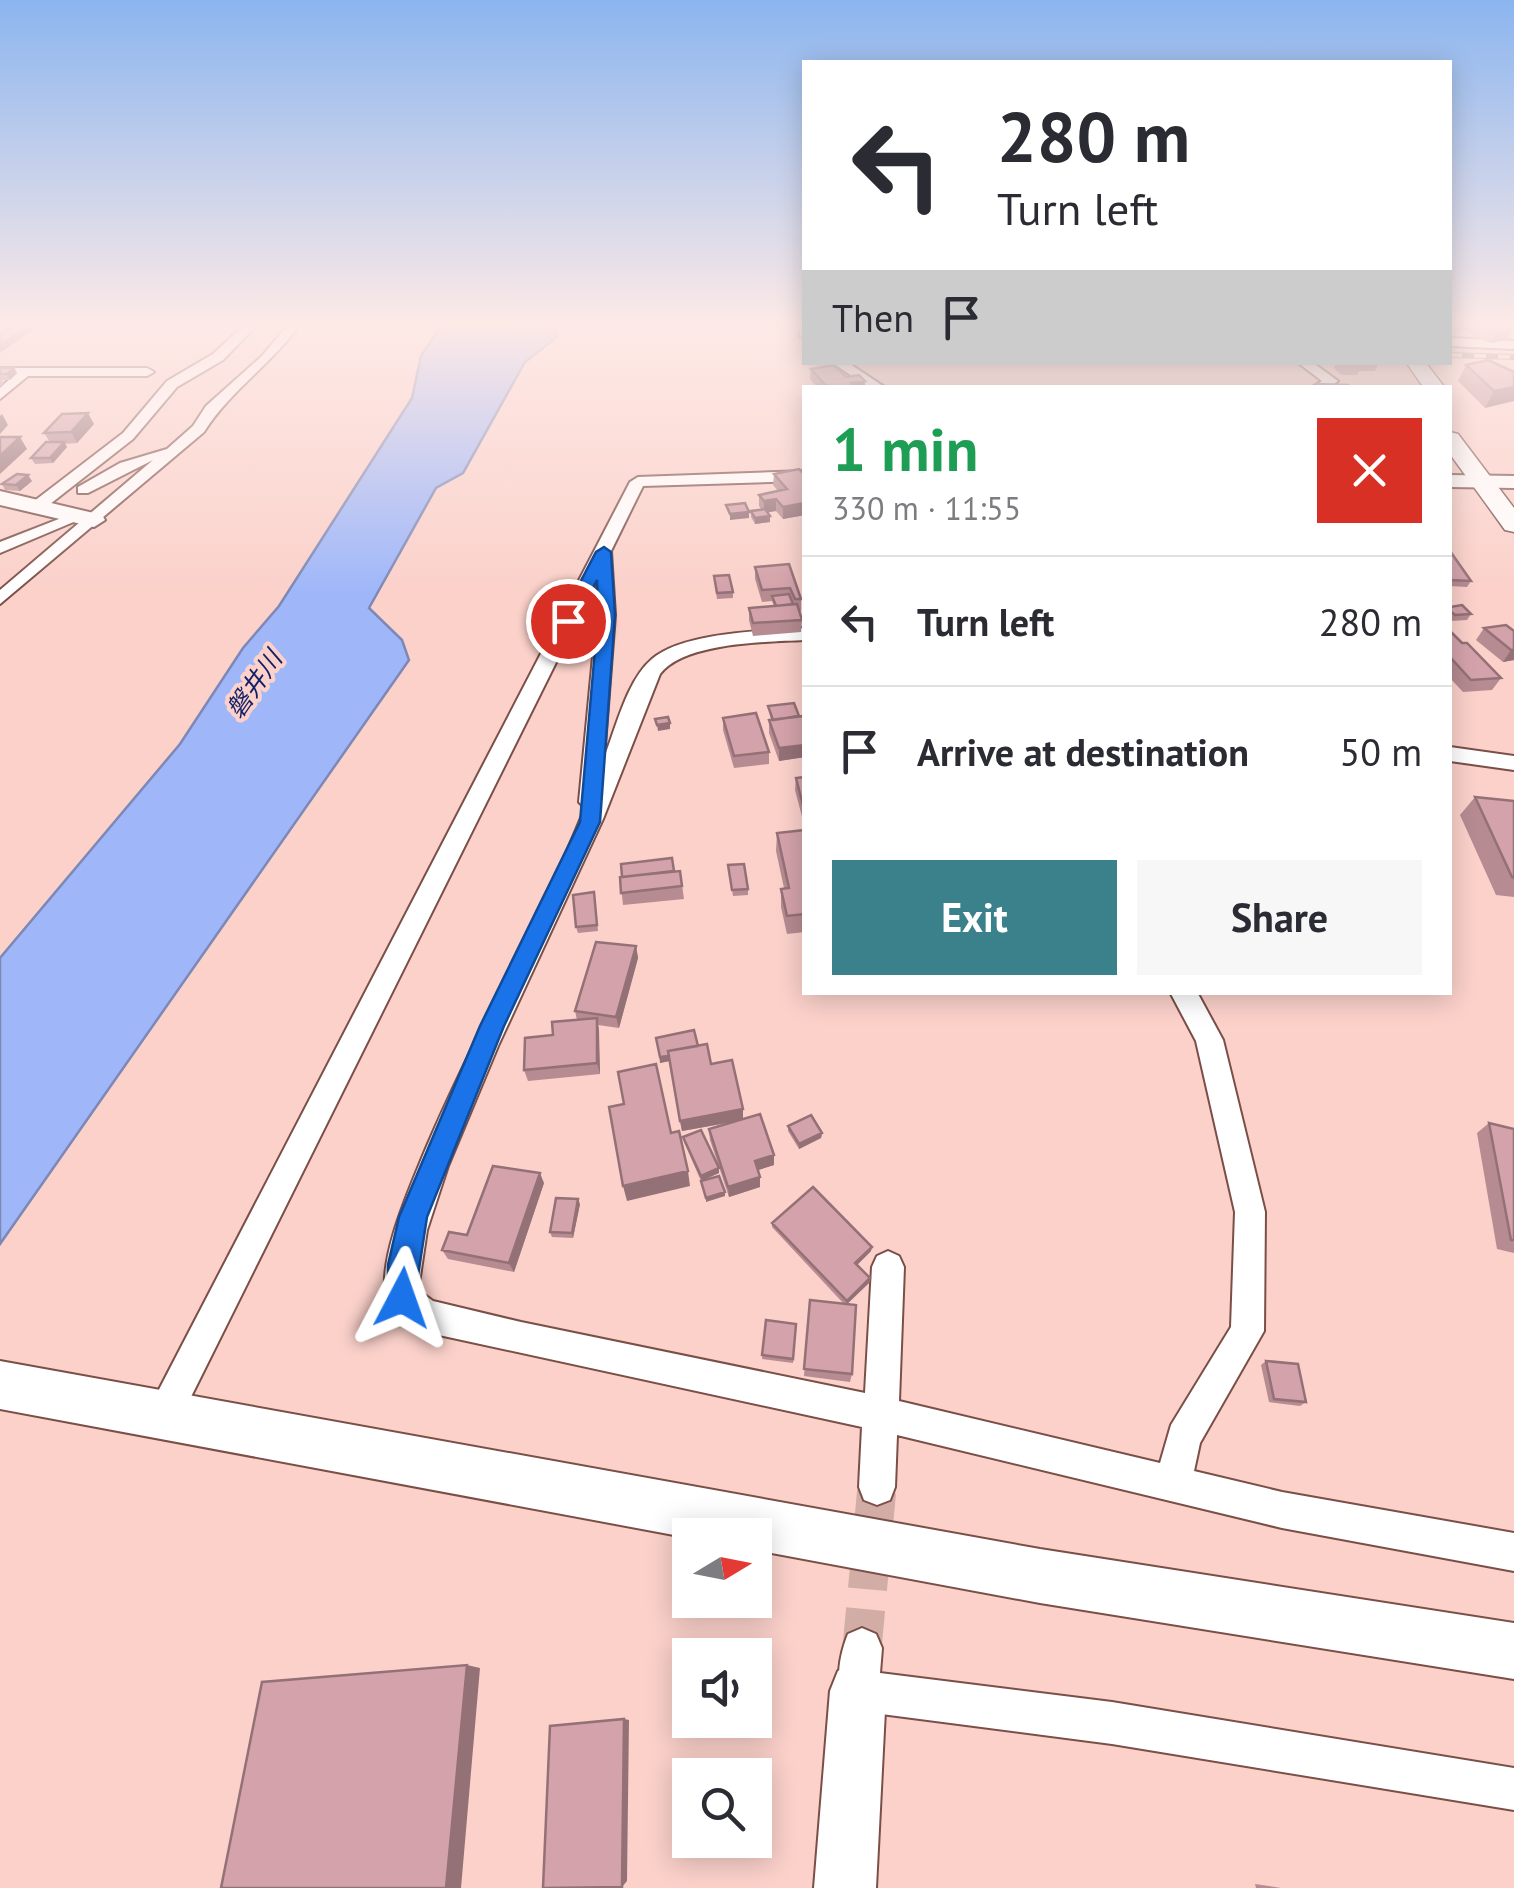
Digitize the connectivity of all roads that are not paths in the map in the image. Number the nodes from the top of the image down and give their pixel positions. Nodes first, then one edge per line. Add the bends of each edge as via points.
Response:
1 (146, 415) edge
2 (208, 415) edge
3 (1456, 430) edge
4 (175, 452) junction
5 (802, 476) edge
6 (1452, 481) edge
7 (1482, 482) junction
8 (1513, 483) edge
9 (0, 498) edge
10 (42, 506) junction
11 (85, 519) junction
12 (1514, 524) edge
13 (0, 548) edge
14 (604, 552) junction
15 (0, 600) edge
16 (802, 634) edge
17 (1452, 754) edge
18 (1511, 767) edge
19 (590, 822) junction
20 (1185, 995) edge
21 (888, 1266) dead end
22 (0, 1385) edge
23 (145, 1412) junction
24 (882, 1414) junction
25 (1174, 1482) junction
26 (877, 1486) tunnel mouth
27 (1514, 1552) edge
28 (1514, 1650) edge
29 (860, 1670) joint
30 (1514, 1789) edge
31 (845, 1888) edge

1 - 10 street
2 - 4 street
3 - 7 main road
3 - 8 main road
4 - 10 street via 142,456
4 - 11 street
5 - 14 street via 638,482
6 - 7 street
7 - 8 street
7 - 12 main road
9 - 10 street
10 - 11 street
11 - 13 street
11 - 15 street
14 - 19 street via 606,615
14 - 23 street
16 - 19 street via 737,641 659,662
17 - 18 street
19 - 24 street via 492,1026 413,1217 402,1298 425,1316
20 - 25 street via 1208,1040 1250,1212 1247,1331 1184,1438
21 - 24 street
22 - 23 street
23 - 28 street via 1040,1576
24 - 25 street
24 - 26 street
25 - 27 street via 1282,1510
29 - 30 street via 1112,1723
29 - 31 street

